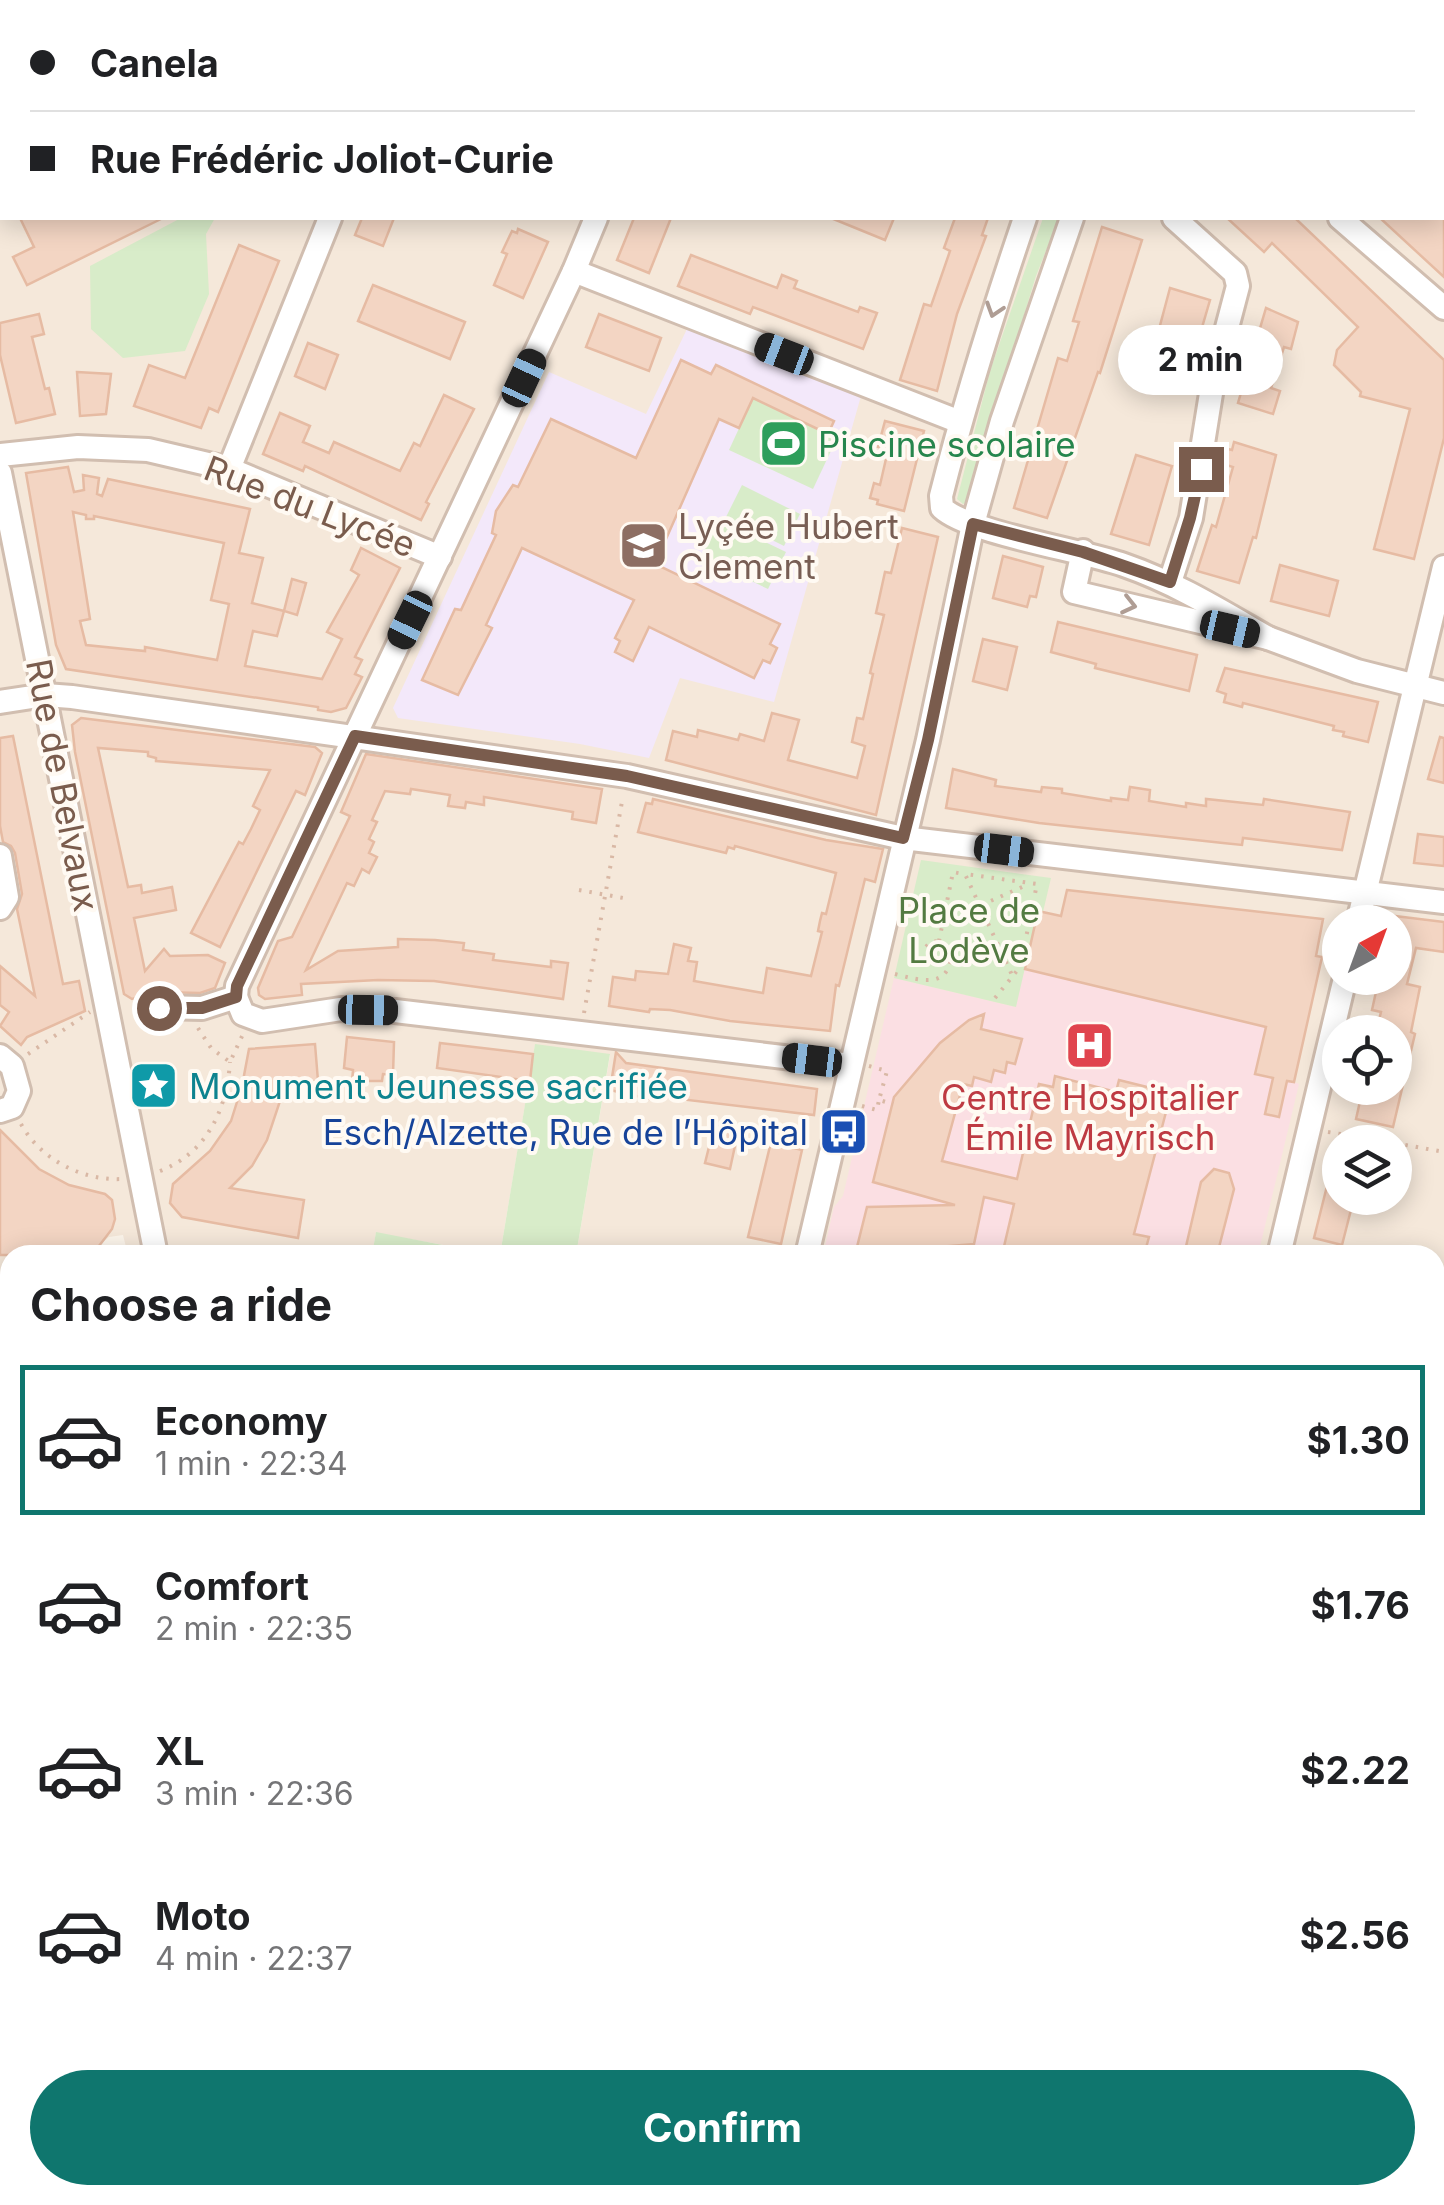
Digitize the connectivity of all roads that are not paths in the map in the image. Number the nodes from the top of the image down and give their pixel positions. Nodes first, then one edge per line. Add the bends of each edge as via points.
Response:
1 (329, 220) edge
2 (590, 220) edge
3 (1025, 220) edge
4 (1071, 220) edge
5 (1176, 220) edge
6 (1342, 220) edge
7 (574, 271) junction
8 (1444, 308) edge
9 (960, 422) junction
10 (0, 455) edge
11 (230, 470) junction
12 (0, 474) edge
13 (973, 524) junction
14 (1083, 552) junction
15 (440, 557) junction
16 (1444, 568) edge
17 (1170, 582) junction
18 (1268, 638) junction
19 (1414, 686) junction
20 (1444, 693) edge
21 (45, 695) junction
22 (0, 702) edge
23 (355, 736) junction
24 (903, 838) junction
25 (0, 856) edge
26 (1365, 891) junction
27 (1444, 902) edge
28 (1362, 905) edge
29 (0, 908) edge
30 (236, 997) junction
31 (159, 1008) dead end
32 (1302, 1050) dead end
33 (1322, 1054) edge
34 (6, 1061) edge
35 (860, 1066) junction
36 (1322, 1072) edge
37 (0, 1111) edge
38 (154, 1245) edge
39 (809, 1245) edge
40 (1281, 1245) edge

1 - 11 street
2 - 7 street
3 -> 9 street
4 - 13 street
5 - 17 street via 1235,273 1238,286 1213,381 1190,518
6 - 8 street
7 - 9 street
7 - 15 street
9 - 13 street via 942,508
10 - 11 street, Rue du Lycée via 78,447 148,450
11 - 15 street, Rue du Lycée
12 - 21 street, Rue de Belvaux
13 - 14 street
13 - 24 street
14 - 17 street
14 -> 18 street via 1074,592
15 - 23 street
16 - 19 street
17 - 18 street
18 - 19 street
19 - 20 street
19 - 26 street
21 - 22 street
21 - 23 street
21 - 38 street, Rue de Belvaux
23 - 24 street via 627,776
23 - 30 street
24 - 26 street
24 - 35 street
25 - 29 street via 7,898
26 - 27 street
26 - 28 street
30 - 31 street via 202,1008
30 - 35 street via 251,1019 262,1021 341,1009 394,1010
32 - 33 street
34 - 37 street via 20,1091
35 - 39 street
36 - 40 street

